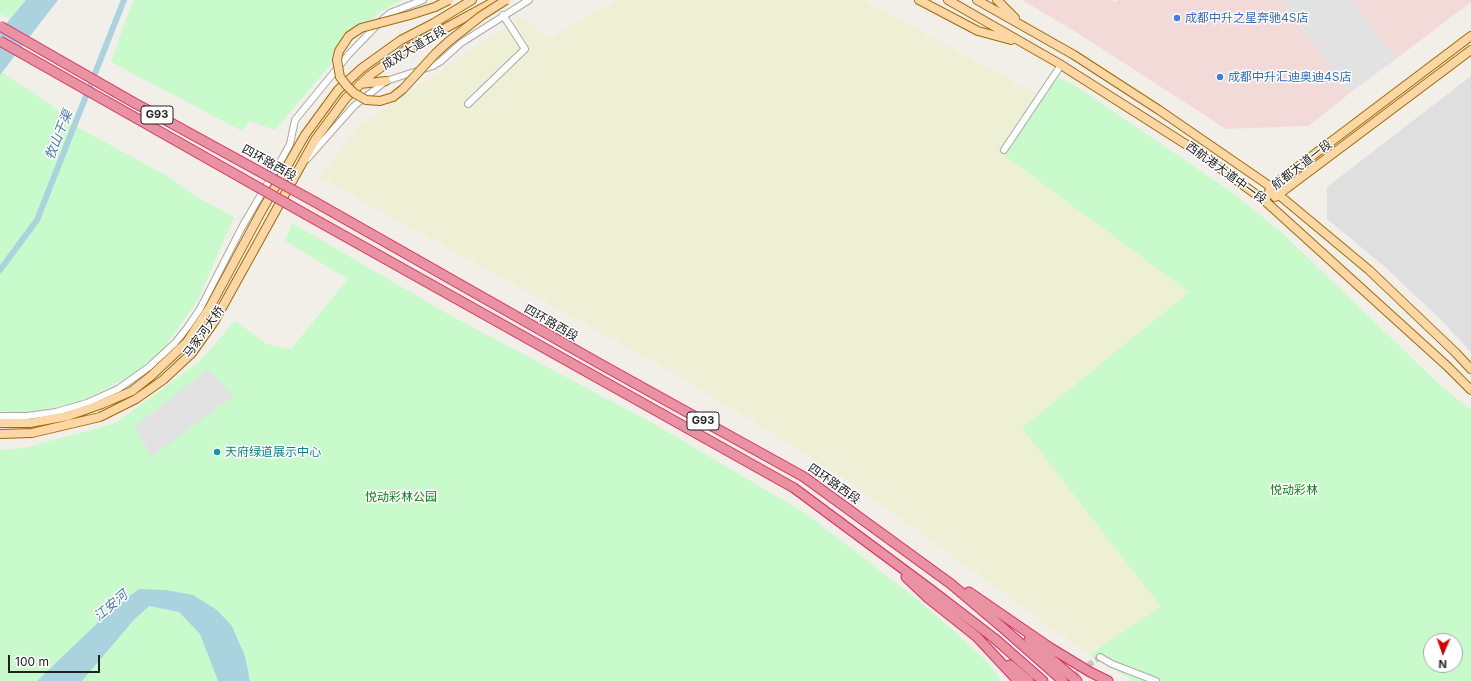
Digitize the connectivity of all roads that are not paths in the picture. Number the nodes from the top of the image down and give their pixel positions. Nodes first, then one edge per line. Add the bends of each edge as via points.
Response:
1 (423, 0) edge
2 (449, 0) edge
3 (472, 0) edge
4 (497, 0) edge
5 (507, 0) edge
6 (529, 0) edge
7 (919, 0) edge
8 (948, 0) edge
9 (976, 0) edge
10 (998, 0) edge
11 (503, 15) junction
12 (1021, 25) junction
13 (0, 26) edge
14 (1471, 36) edge
15 (0, 41) edge
16 (1023, 43) junction
17 (1471, 50) edge
18 (1061, 65) junction
19 (386, 81) junction
20 (360, 84) junction
21 (468, 104) dead end
22 (1004, 150) dead end
23 (300, 168) junction
24 (1271, 187) junction
25 (1279, 195) junction
26 (1265, 201) junction
27 (1471, 369) edge
28 (1471, 390) edge
29 (0, 416) edge
30 (0, 423) edge
31 (0, 434) edge
32 (881, 553) junction
33 (951, 584) junction
34 (989, 606) junction
35 (977, 637) junction
36 (1100, 657) dead end
37 (1018, 681) edge
38 (1029, 681) edge
39 (1043, 681) edge
40 (1063, 681) edge
41 (1077, 681) edge
42 (1108, 681) edge
43 (1156, 681) edge

1 - 29 street via 390,13 383,19 349,54 295,120 290,144 242,227 200,309 175,343 149,368 118,389 87,404 56,412
2 - 5 main road, bridge via 410,15 361,28 349,36 339,51 337,60 340,77 354,93 366,100 380,101 393,97 448,42 481,16
3 - 30 main road, 成双大道五段 via 402,40 362,68 338,90 305,135 210,307 187,342 151,376 132,391 68,416 30,423
4 - 20 main road, 成双大道五段 via 407,49
6 - 11 street
7 - 16 main road via 978,31
8 - 16 main road, 西航港大道中一段
9 - 12 main road, 西航港大道中一段
10 - 12 main road
11 - 19 street via 461,42 433,66
11 - 21 street via 525,49
12 - 24 main road, 西航港大道中一段 via 1074,55 1159,110
13 - 33 highway, 四环路西段 / G93, bridge via 804,476
14 - 24 main road, 航都大道一段
15 - 32 highway, 四环路西段 / G93, bridge via 794,488
16 - 18 main road, 西航港大道中一段
17 - 25 main road, 航都大道一段
18 - 22 street
18 - 26 main road, 西航港大道中一段 via 1198,152
19 - 20 main road
19 - 23 street via 354,106
20 - 23 main road, 成双大道五段 via 330,118
23 - 31 main road, 马家河大桥 via 214,322 192,353 163,380 136,399 100,417 32,433
24 - 25 main road, 西航港大道中一段
24 - 26 main road, 航都大道一段
25 - 26 main road, 航都大道一段
25 - 27 main road, 西航港大道中一段 via 1369,270
26 - 28 main road, 西航港大道中一段
32 - 35 highway via 928,598
32 - 39 highway, 四环路西段 / G93 via 994,638
33 - 34 highway
33 - 40 highway, 四环路西段 / G93
34 - 41 highway
34 - 42 highway via 1049,647
35 - 37 highway
35 - 38 highway
36 - 43 street

